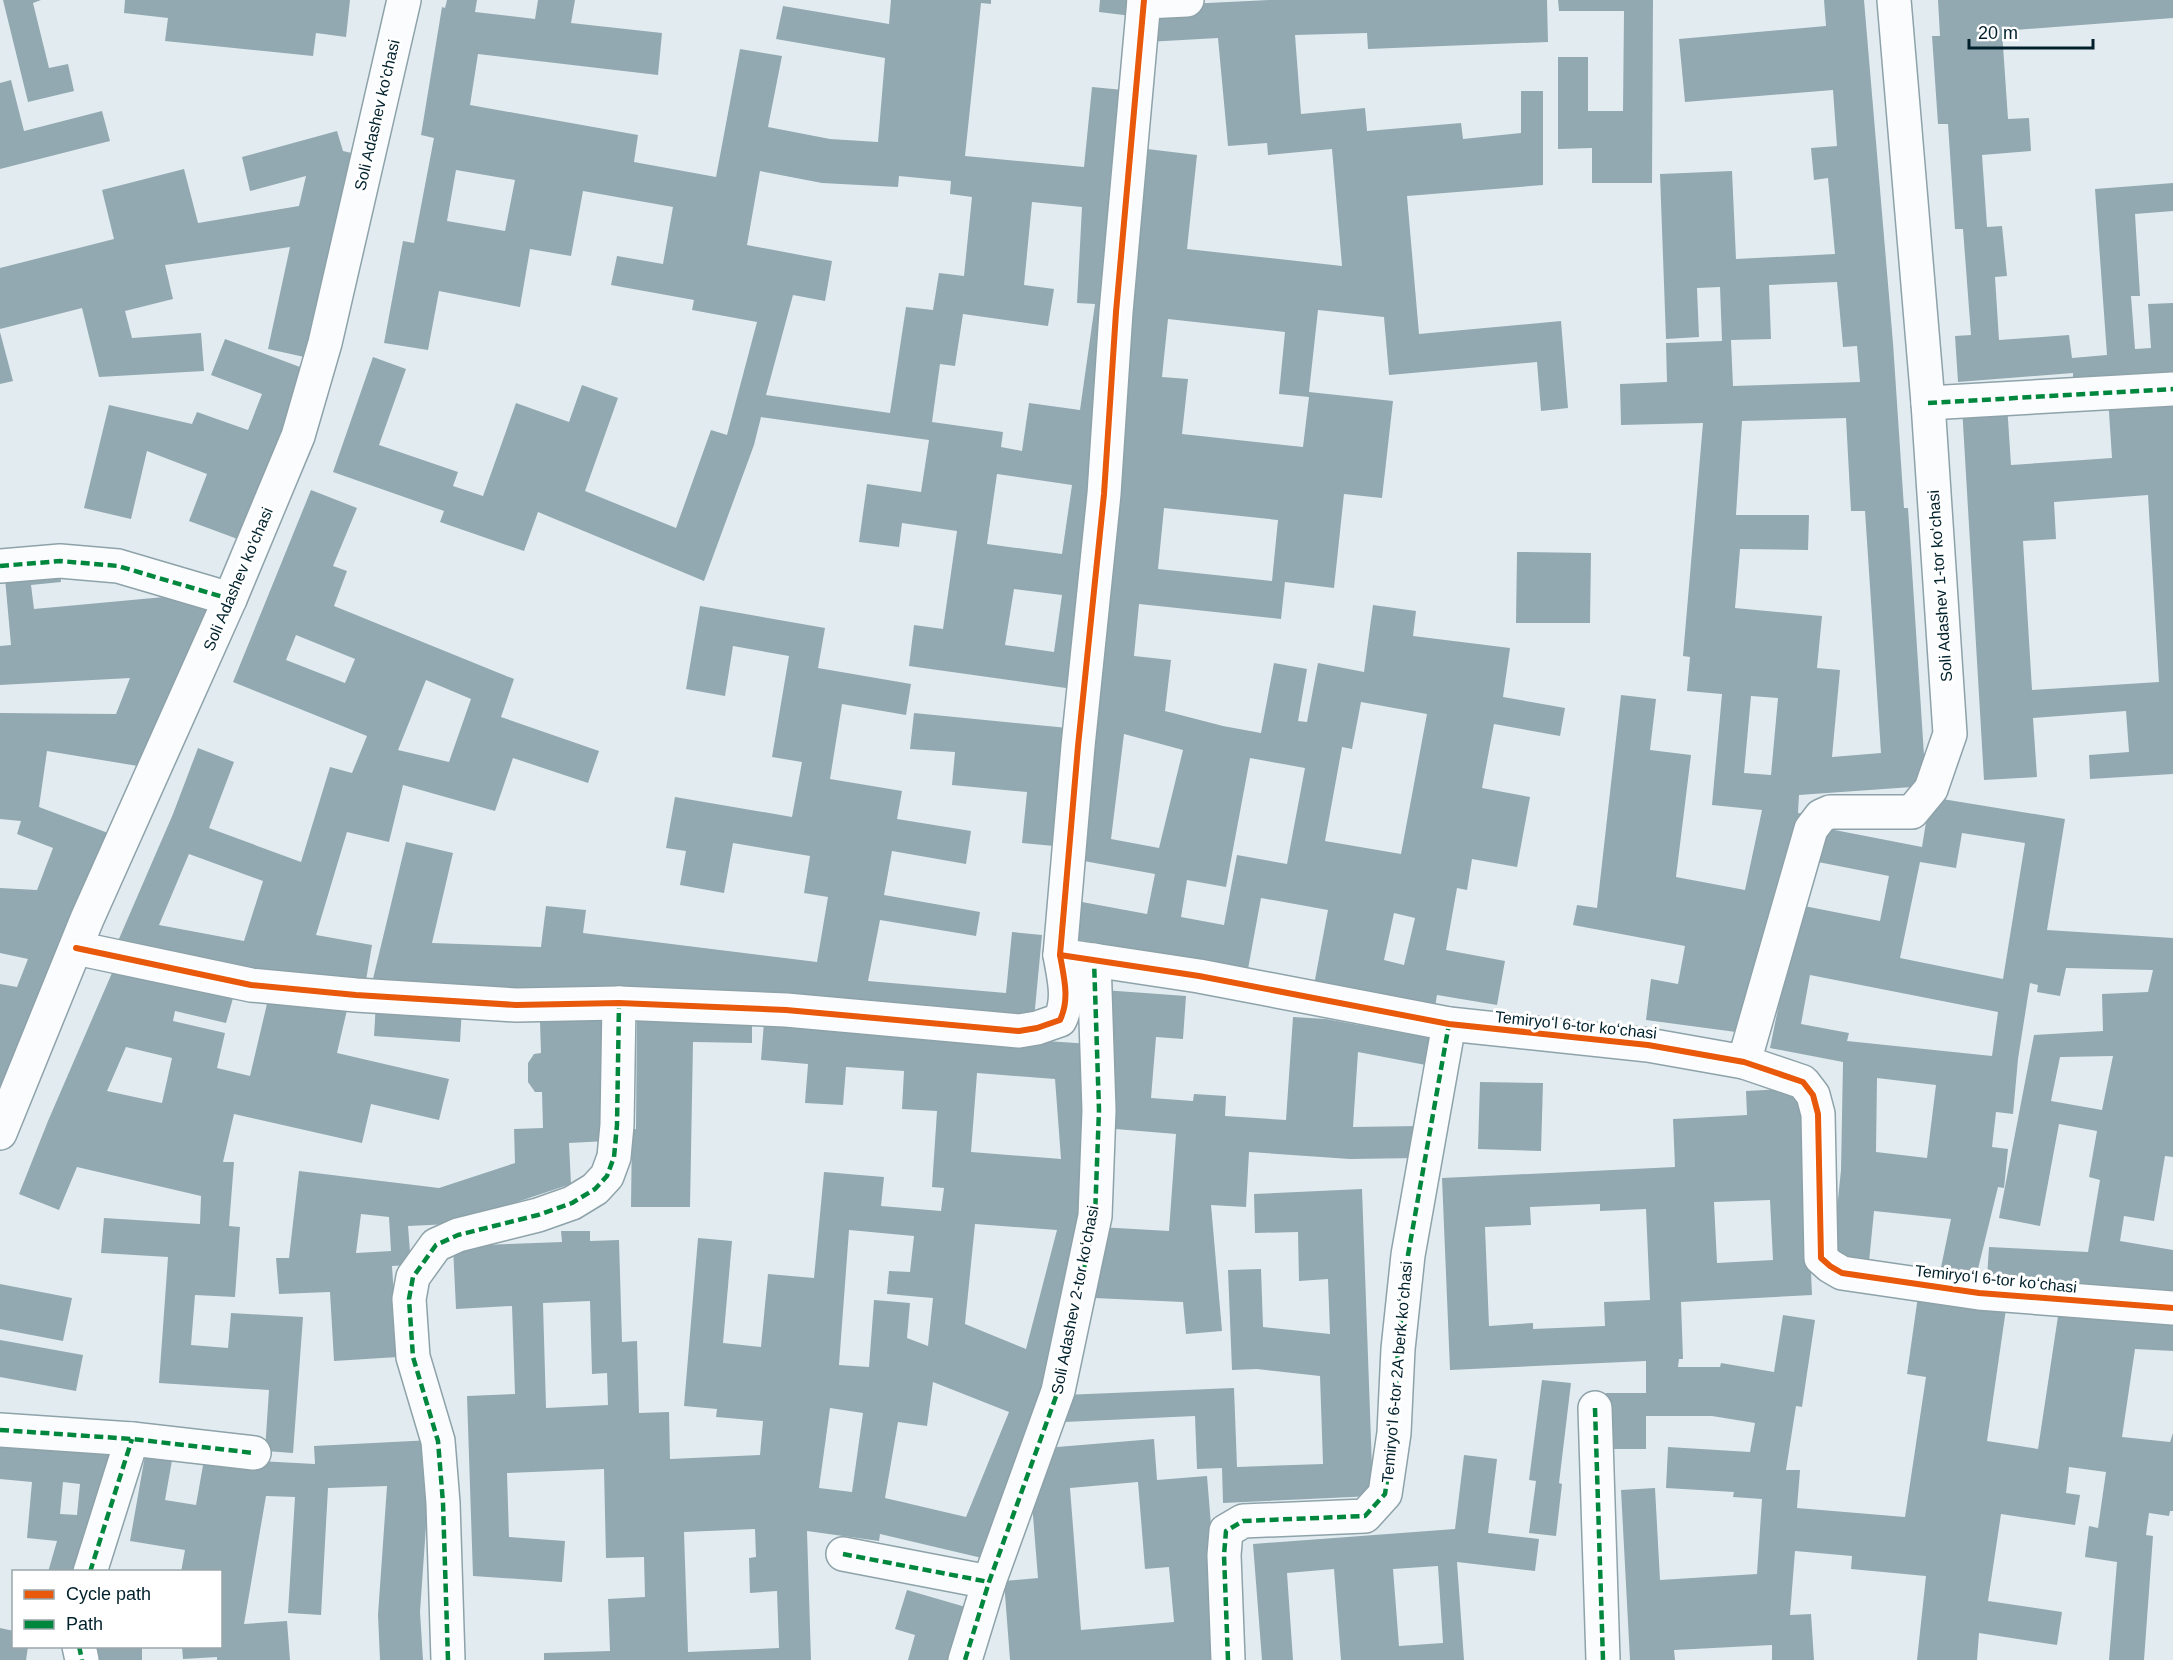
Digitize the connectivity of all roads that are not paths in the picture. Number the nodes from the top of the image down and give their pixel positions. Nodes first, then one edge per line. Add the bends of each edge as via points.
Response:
1 (404, 0) edge
2 (1187, 0) edge
3 (1893, 0) edge
4 (1144, 1) edge
5 (2173, 389) edge
6 (1928, 403) junction
7 (0, 566) edge
8 (230, 599) junction
9 (76, 948) junction
10 (1060, 955) junction
11 (1094, 960) junction
12 (619, 1004) junction
13 (1449, 1024) junction
14 (1744, 1062) junction
15 (0, 1133) edge
16 (2173, 1308) edge
17 (1595, 1408) dead end
18 (0, 1430) edge
19 (132, 1439) junction
20 (254, 1453) dead end
21 (843, 1554) dead end
22 (91, 1570) edge
23 (989, 1582) junction
24 (448, 1660) edge
25 (965, 1660) edge
26 (1228, 1660) edge
27 (1603, 1660) edge

1 - 8 street, Soli Adashev ko'chasi via 325,343 298,436
2 - 4 street
3 - 6 street, Soli Adashev 1-tor koʻchasi
4 - 10 street via 1104,494
5 - 6 street
6 - 14 street, Soli Adashev 1-tor koʻchasi via 1950,734 1931,789 1912,812 1830,812 1821,816 1811,829
7 - 8 street via 60,561 118,566
8 - 9 street, Soli Adashev ko'chasi
9 - 12 street via 251,985 516,1005
9 - 15 street, Soli Adashev ko'chasi
10 - 11 street, Temiryoʻl 6-tor koʻchasi
10 - 12 street via 1066,984 1066,1008 1060,1020 1019,1031 786,1010
11 - 13 street, Temiryoʻl 6-tor koʻchasi
11 - 23 street, Soli Adashev 2-tor koʻchasi via 1099,1110 1095,1216 1058,1391
12 - 24 street via 617,1125 614,1157 607,1176 572,1203 458,1235 436,1245 413,1276 409,1299 413,1357 438,1441
13 - 14 street, Temiryoʻl 6-tor koʻchasi via 1648,1045
13 - 26 street, Temiryoʻl 6-tor 2А berk koʻchasi via 1408,1255 1394,1433 1385,1494 1365,1516 1243,1521 1226,1531
14 - 16 street, Temiryoʻl 6-tor koʻchasi via 1803,1082 1813,1095 1818,1114 1821,1258 1842,1273 1979,1293
17 - 27 street
18 - 19 street
19 - 20 street
19 - 22 street
21 - 23 street
23 - 25 street, Soli Adashev 2-tor koʻchasi

